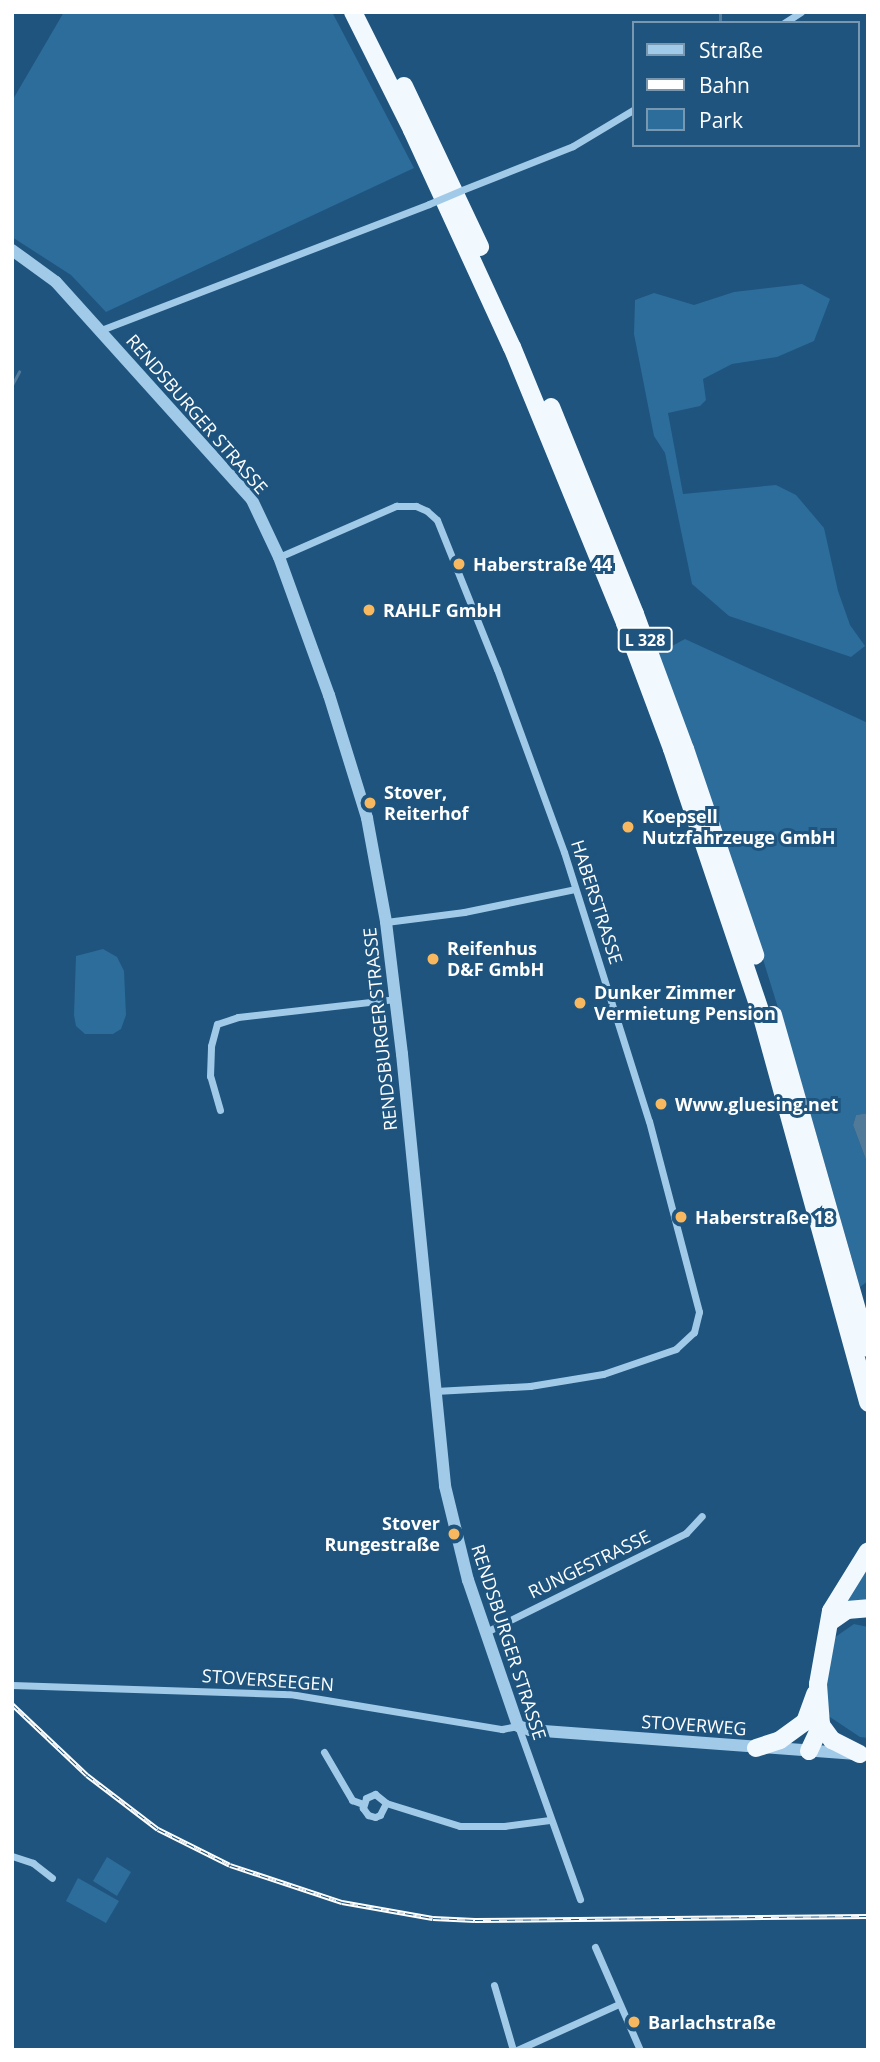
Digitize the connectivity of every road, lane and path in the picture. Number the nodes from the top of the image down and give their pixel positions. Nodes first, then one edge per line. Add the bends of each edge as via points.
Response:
1 (353, 12) edge
2 (367, 12) edge
3 (632, 111) edge
4 (12, 250) edge
5 (101, 330) junction
6 (279, 557) junction
7 (575, 889) junction
8 (386, 922) junction
9 (395, 999) junction
10 (220, 1110) dead end
11 (868, 1348) edge
12 (435, 1391) junction
13 (868, 1403) edge
14 (702, 1516) dead end
15 (868, 1551) edge
16 (868, 1608) edge
17 (830, 1622) junction
18 (485, 1633) junction
19 (12, 1685) edge
20 (813, 1724) junction
21 (518, 1726) junction
22 (756, 1748) junction
23 (809, 1751) junction
24 (324, 1752) dead end
25 (864, 1755) edge
26 (386, 1803) junction
27 (363, 1804) junction
28 (550, 1820) junction
29 (12, 1856) edge
30 (52, 1878) dead end
31 (580, 1899) dead end
32 (595, 1947) dead end
33 (494, 1985) dead end
34 (620, 2004) junction
35 (515, 2050) edge
36 (640, 2050) edge

1 - 13 highway, L 328 via 512,347 653,699 762,1017
2 - 11 highway, L 328 via 518,332 635,614 733,887 790,1069
3 - 5 street, bridge via 573,146
4 - 5 street, RENDSBURGER STRASSE via 56,282
5 - 6 street, RENDSBURGER STRASSE via 253,500
6 - 7 street, HABERSTRASSE via 396,506 416,506 437,520 497,669
6 - 8 street, RENDSBURGER STRASSE via 368,818
7 - 8 street via 464,912
7 - 12 street, HABERSTRASSE via 652,1132 699,1312 694,1332 676,1349 603,1374 530,1386
8 - 9 street, RENDSBURGER STRASSE
9 - 10 street via 238,1017 217,1024 210,1076
9 - 12 street, RENDSBURGER STRASSE
12 - 18 street, RENDSBURGER STRASSE via 445,1486
14 - 18 street, RUNGESTRASSE via 686,1533
15 - 17 highway via 831,1611
16 - 17 highway via 847,1610
17 - 20 highway via 822,1647
18 - 21 street, RENDSBURGER STRASSE
19 - 21 street, STOVERSEEGEN via 290,1694 502,1729
20 - 22 highway
20 - 23 highway via 804,1740
20 - 25 highway via 832,1740
21 - 22 street, STOVERWEG
21 - 28 street, RENDSBURGER STRASSE
22 - 23 street, STOVERWEG
23 - 25 street, STOVERWEG
24 - 27 street via 352,1800
26 - 27 street via 375,1794
26 - 27 street via 375,1817 368,1815
26 - 28 street via 460,1826
28 - 31 street, RENDSBURGER STRASSE
29 - 30 street via 33,1863
32 - 34 street
33 - 35 street
34 - 35 street
34 - 36 street

